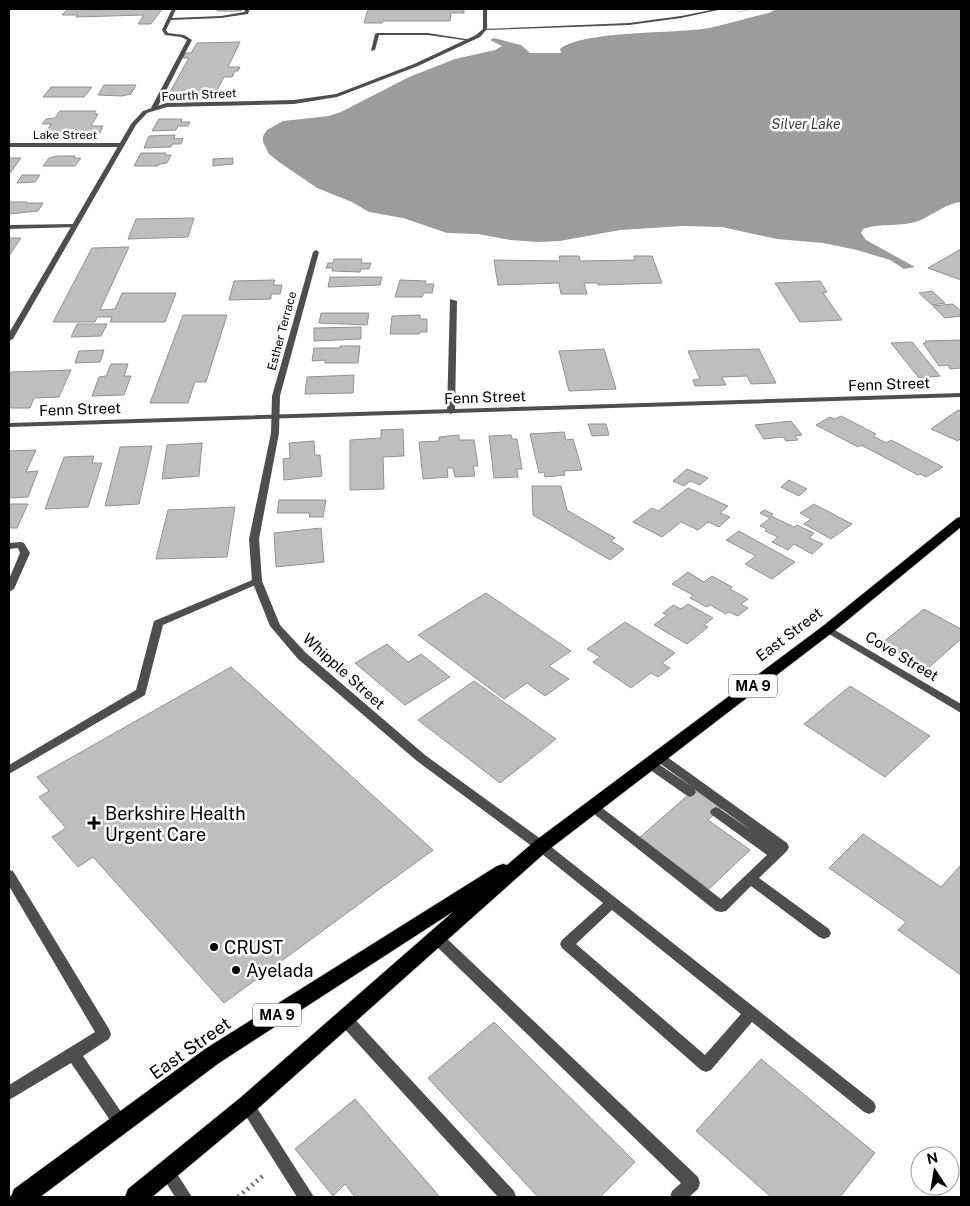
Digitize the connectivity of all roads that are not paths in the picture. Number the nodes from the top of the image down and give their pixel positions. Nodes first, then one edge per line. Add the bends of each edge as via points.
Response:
1 (174, 9) edge
2 (248, 9) edge
3 (486, 9) edge
4 (721, 9) edge
5 (170, 19) junction
6 (379, 25) dead end
7 (485, 29) junction
8 (377, 34) junction
9 (470, 40) junction
10 (373, 50) dead end
11 (154, 108) junction
12 (9, 145) edge
13 (122, 146) junction
14 (75, 226) junction
15 (9, 227) edge
16 (316, 252) dead end
17 (453, 301) dead end
18 (9, 339) edge
19 (961, 395) edge
20 (451, 412) junction
21 (275, 418) junction
22 (9, 425) edge
23 (961, 521) edge
24 (9, 546) edge
25 (257, 581) junction
26 (9, 589) edge
27 (828, 629) junction
28 (961, 709) edge
29 (655, 760) junction
30 (9, 770) edge
31 (690, 792) dead end
32 (593, 807) junction
33 (716, 812) dead end
34 (541, 846) junction
35 (775, 854) junction
36 (9, 875) edge
37 (750, 878) junction
38 (612, 902) junction
39 (824, 933) dead end
40 (437, 938) junction
41 (751, 1012) junction
42 (344, 1019) junction
43 (72, 1054) junction
44 (9, 1093) edge
45 (247, 1105) junction
46 (869, 1106) dead end
47 (121, 1124) junction
48 (167, 1171) junction
49 (22, 1197) edge
50 (136, 1197) edge
51 (184, 1197) edge
52 (306, 1197) edge
53 (508, 1197) edge
54 (678, 1197) edge

1 - 5 street
2 - 5 street via 246,14 234,16
3 - 7 street
4 - 7 street via 628,24
5 - 11 street via 164,30 167,34 190,40
6 - 8 street
7 - 9 street, Fourth Street
8 - 9 street via 428,34
8 - 10 street
9 - 11 street, Fourth Street via 373,82 320,99 181,104
11 - 13 street, Fourth Street via 138,118
12 - 13 street, Lake Street
13 - 14 street, Fourth Street
14 - 15 street
14 - 18 street, Fourth Street
16 - 21 street, Esther Terrace via 279,387
17 - 20 street
19 - 20 street, Fenn Street
20 - 21 street, Fenn Street
21 - 22 street, Fenn Street
21 - 25 street, Whipple Street via 275,433 254,539
23 - 27 highway, East Street / MA 9
24 - 26 street via 21,545 25,553
25 - 30 street via 158,623 141,692
25 - 34 street, Whipple Street via 275,626 302,656 421,758
27 - 28 street, Cove Street
27 - 29 highway, East Street / MA 9
29 - 31 street
29 - 32 highway, East Street / MA 9
29 - 35 street via 783,847
32 - 34 highway, East Street / MA 9
32 - 37 street via 721,906
33 - 35 street
34 - 38 street, Whipple Street
34 - 40 highway, East Street / MA 9
34 - 47 highway, East Street / MA 9 via 212,1056
35 - 37 street
36 - 43 street via 104,1034
37 - 39 street
38 - 41 street, Whipple Street
38 - 41 street via 567,944 706,1065
40 - 42 highway, East Street / MA 9
40 - 54 street via 692,1183
41 - 46 street, Whipple Street
42 - 45 highway, East Street / MA 9
42 - 53 street
43 - 44 street
43 - 47 street
45 - 48 highway, East Street / MA 9
45 - 52 street
47 - 49 highway, East Street / MA 9
48 - 50 highway, East Street / MA 9
48 - 51 street

